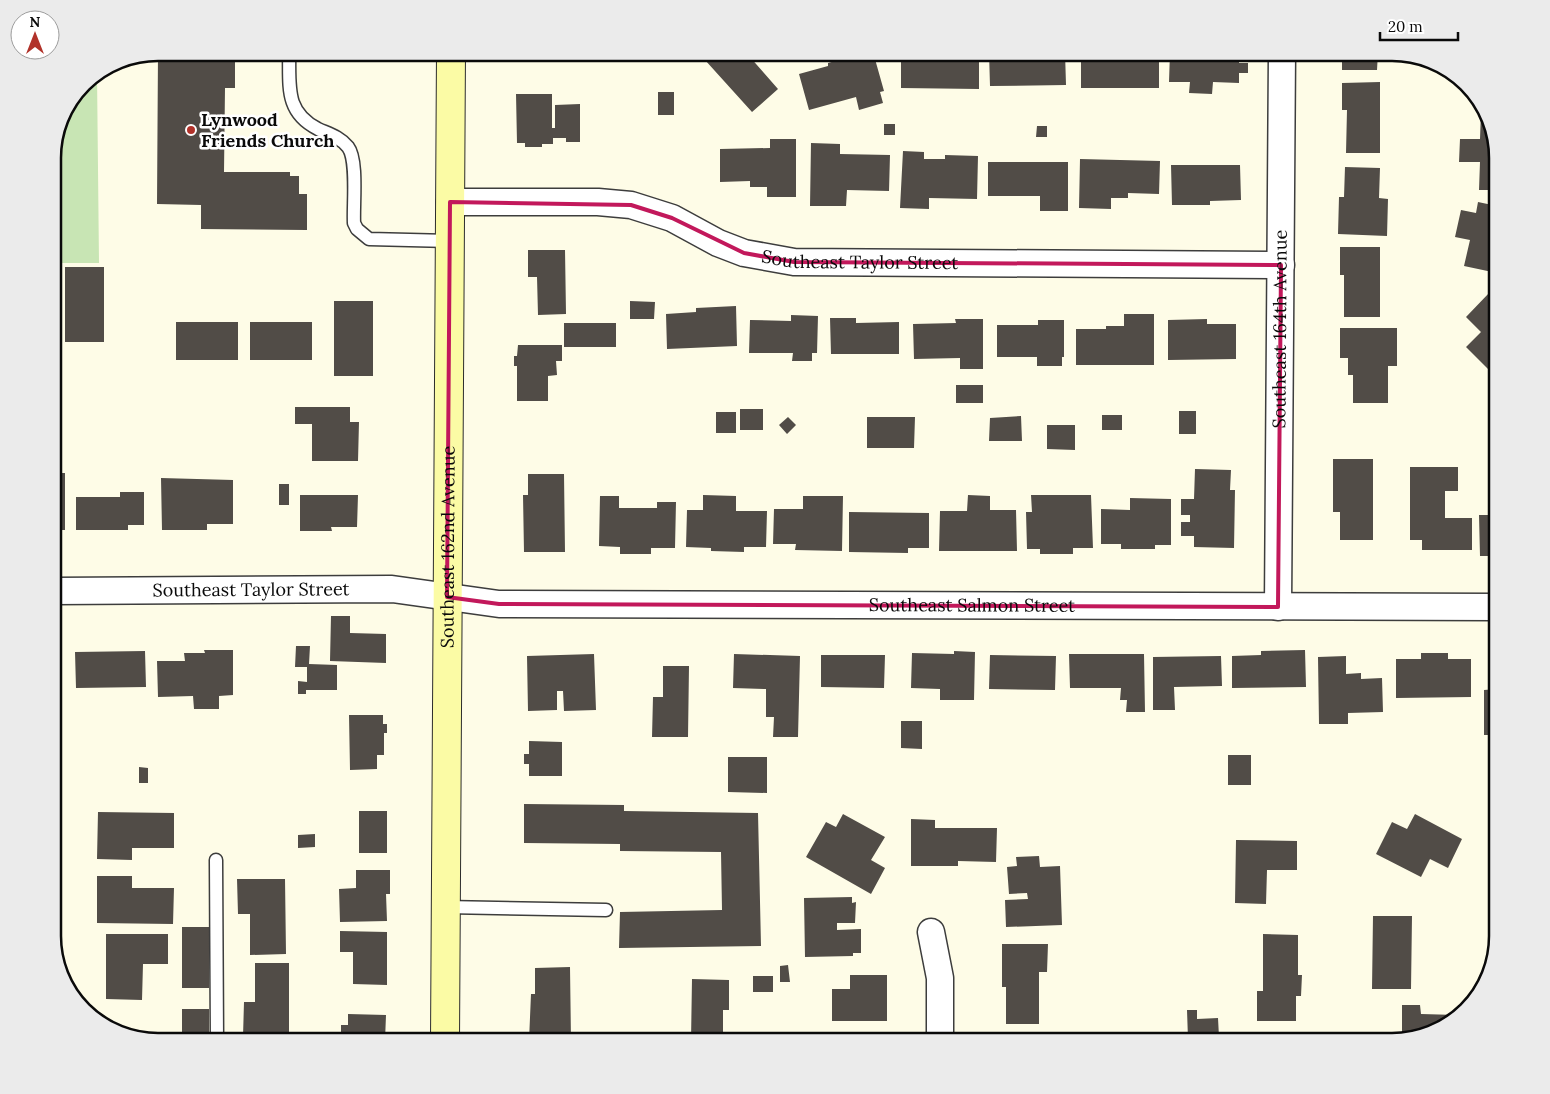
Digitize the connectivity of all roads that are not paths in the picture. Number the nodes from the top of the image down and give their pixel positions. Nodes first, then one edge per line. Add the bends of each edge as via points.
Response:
1 (290, 61) edge
2 (450, 61) edge
3 (1282, 61) edge
4 (450, 202) junction
5 (450, 241) junction
6 (1280, 265) junction
7 (61, 591) edge
8 (447, 597) junction
9 (1278, 607) junction
10 (1489, 607) edge
11 (216, 860) dead end
12 (445, 906) junction
13 (606, 910) dead end
14 (931, 932) dead end
15 (217, 1033) edge
16 (444, 1033) edge
17 (940, 1033) edge

1 - 5 lane via 292,104 300,116 316,128 339,138 349,148 357,229 369,239
2 - 4 main road, Southeast 162nd Avenue
3 - 6 street, Southeast 164th Avenue
4 - 5 main road, Southeast 162nd Avenue
4 - 6 street, Southeast Taylor Street via 631,205 672,218 744,253 794,262
5 - 8 main road, Southeast 162nd Avenue
6 - 9 street, Southeast 164th Avenue
7 - 8 street, Southeast Taylor Street via 392,589
8 - 9 street, Southeast Salmon Street via 499,604
8 - 12 main road, Southeast 162nd Avenue
9 - 10 street, Southeast Salmon Street
11 - 15 lane
12 - 13 lane
12 - 16 main road, Southeast 162nd Avenue
14 - 17 street via 940,978

